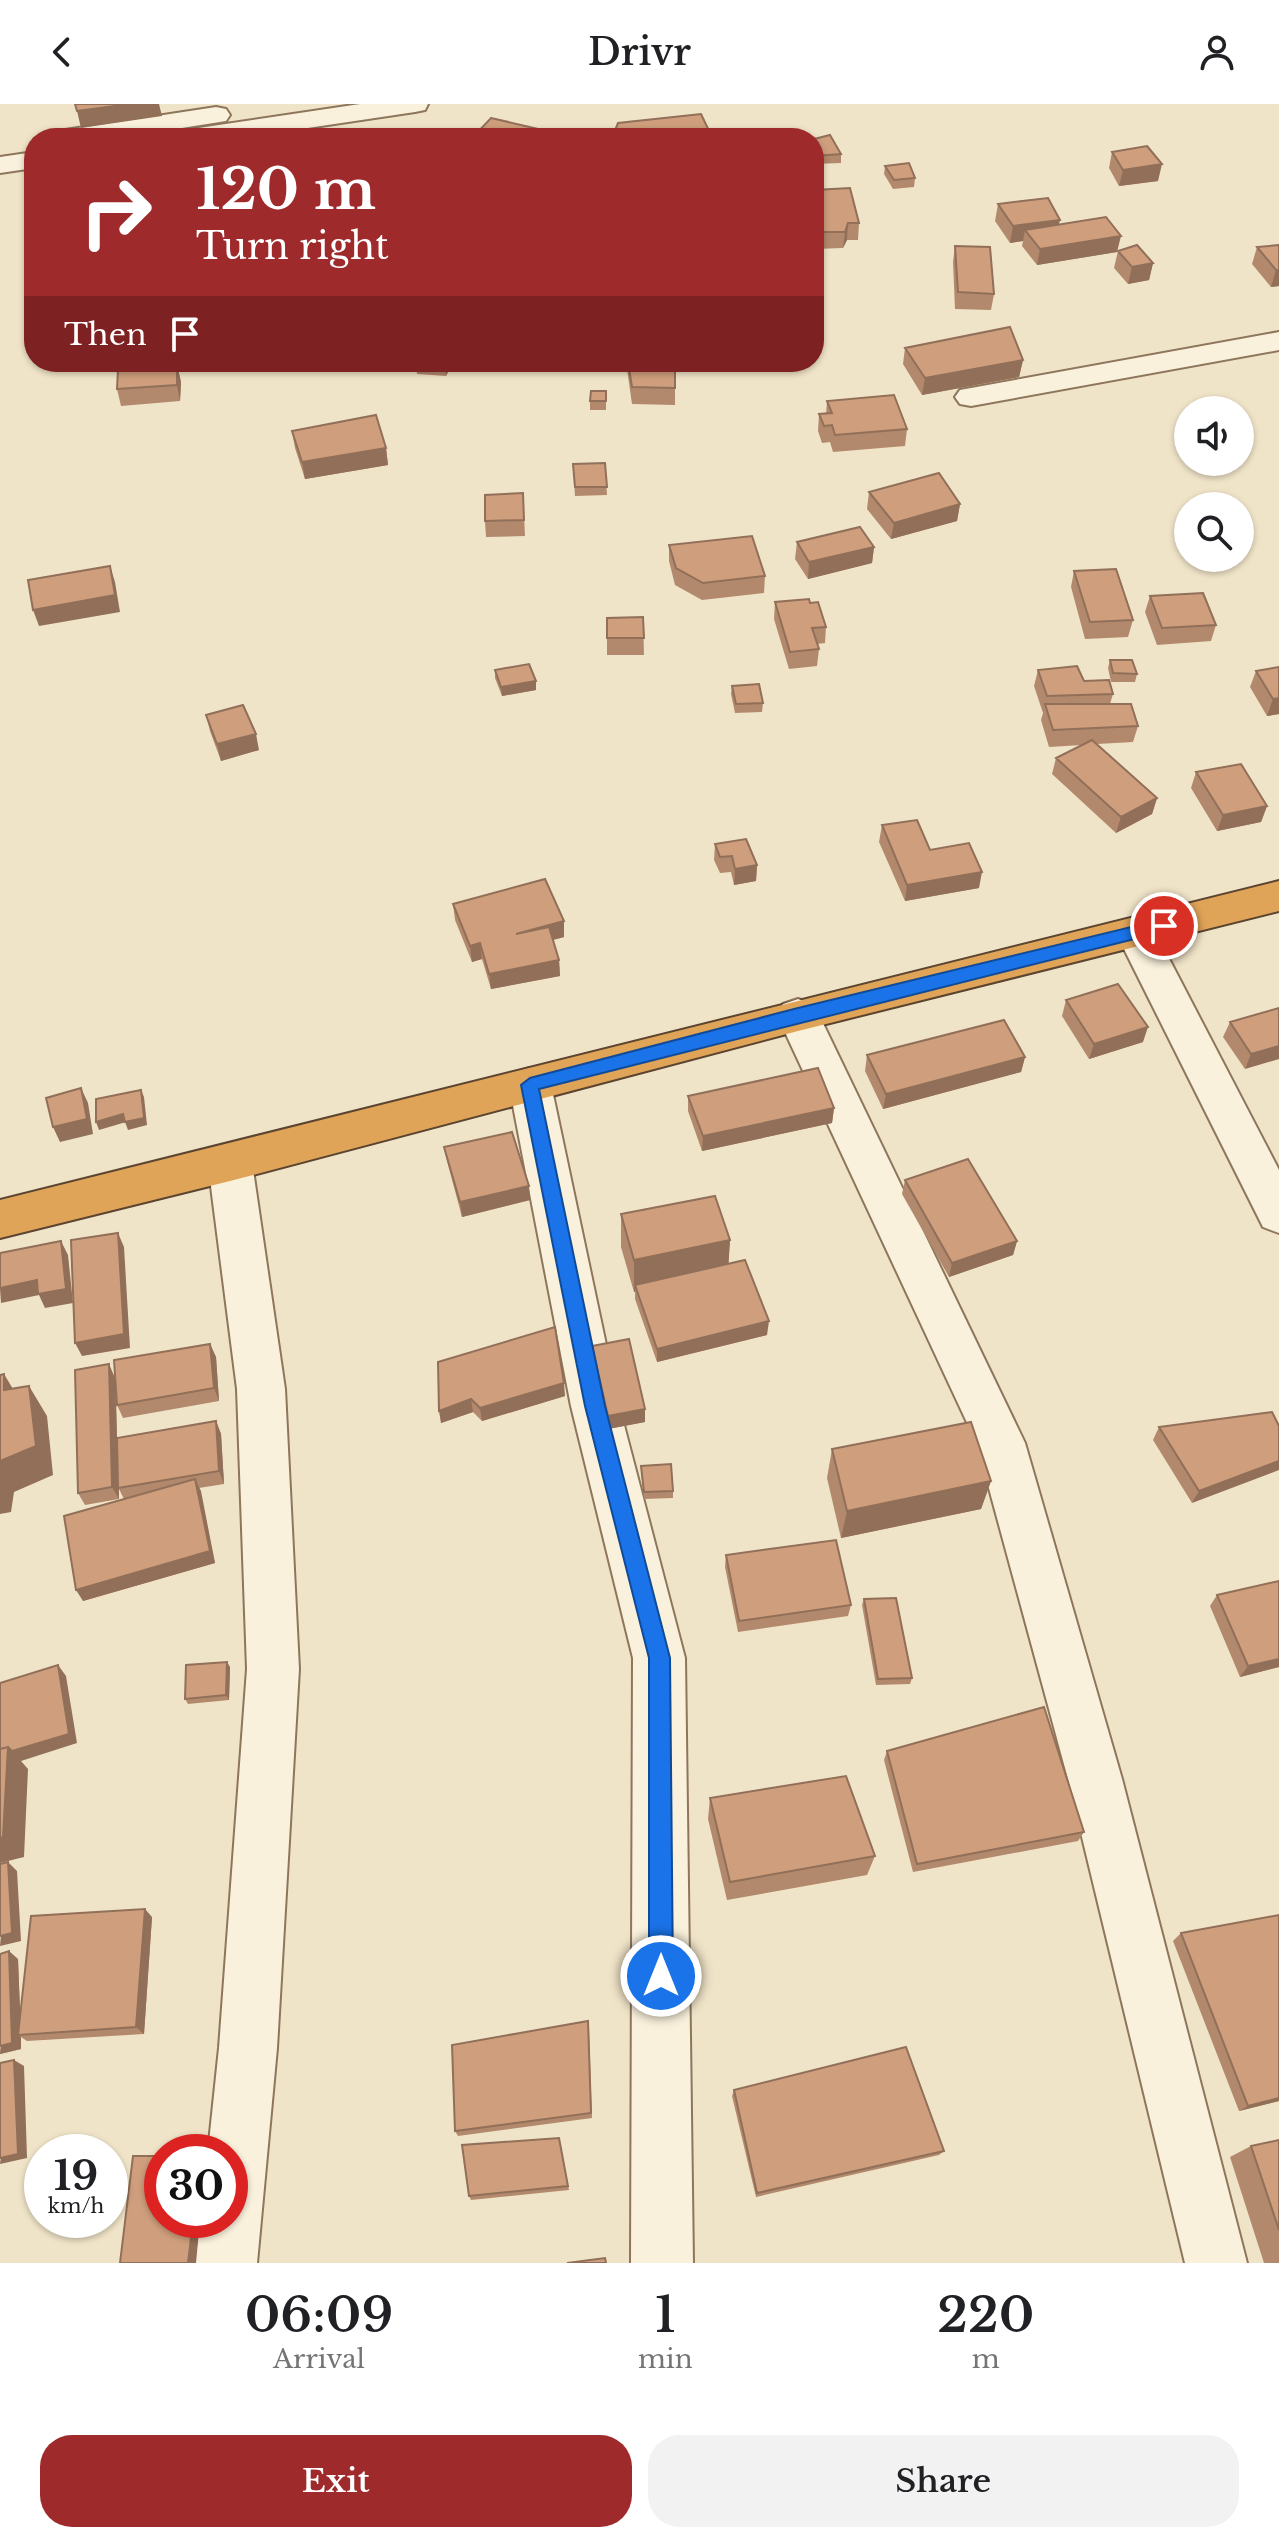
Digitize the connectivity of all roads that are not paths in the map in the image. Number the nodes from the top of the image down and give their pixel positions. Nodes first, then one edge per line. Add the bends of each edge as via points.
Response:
1 (290, 104) edge
2 (415, 104) edge
3 (182, 121) edge
4 (134, 128) edge
5 (24, 143) edge
6 (0, 147) edge
7 (24, 161) edge
8 (0, 165) edge
9 (1279, 341) edge
10 (971, 397) dead end
11 (1279, 896) edge
12 (1136, 933) junction
13 (798, 1015) junction
14 (530, 1085) junction
15 (230, 1163) junction
16 (1279, 1214) edge
17 (0, 1219) edge
18 (226, 2263) edge
19 (662, 2263) edge
20 (1216, 2263) edge

1 - 3 street
2 - 3 street
3 - 4 street
5 - 6 street
7 - 8 street
9 - 10 street
11 - 12 highway
12 - 13 highway
12 - 16 street
13 - 14 highway
13 - 20 street via 1001,1443 1095,1779
14 - 15 highway
14 - 19 street via 595,1406 659,1658
15 - 17 highway
15 - 18 street via 261,1389 273,1669 248,2048

